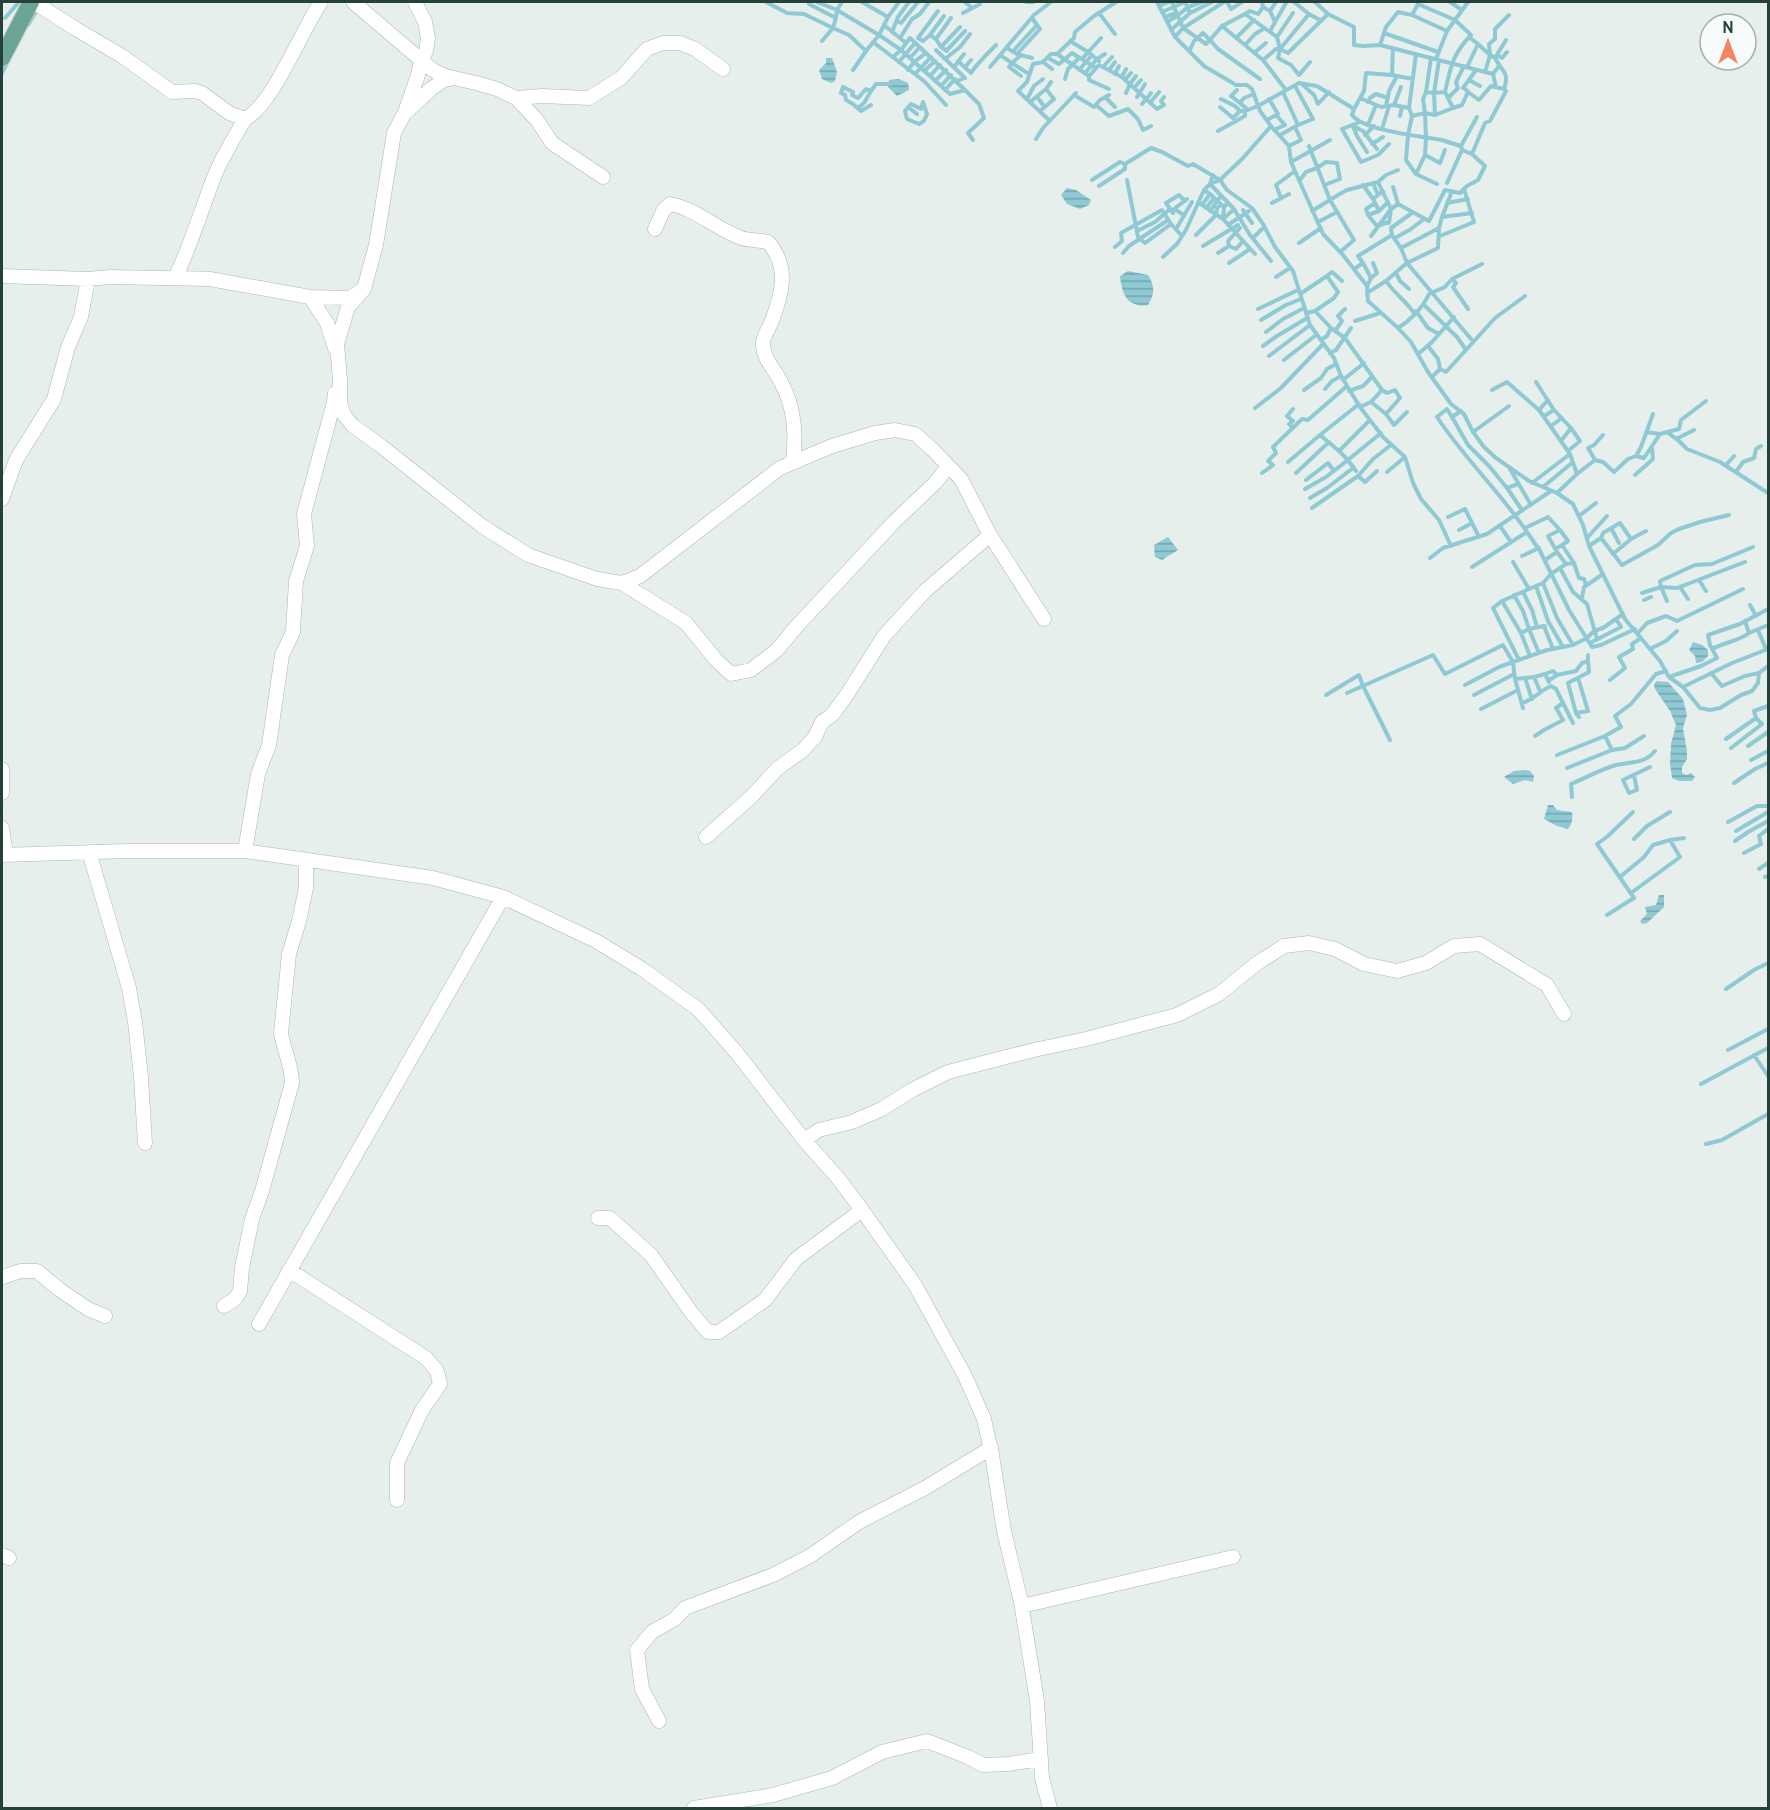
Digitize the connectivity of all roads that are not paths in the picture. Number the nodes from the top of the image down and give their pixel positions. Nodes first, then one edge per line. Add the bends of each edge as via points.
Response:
1 (32, 2) edge
2 (321, 2) edge
3 (353, 2) edge
4 (415, 2) edge
5 (2, 58) edge
6 (421, 60) junction
7 (723, 69) dead end
8 (454, 78) junction
9 (516, 98) junction
10 (405, 114) junction
11 (245, 119) junction
12 (603, 177) dead end
13 (655, 229) dead end
14 (2, 276) edge
15 (175, 278) junction
16 (88, 279) junction
17 (364, 289) junction
18 (310, 297) junction
19 (337, 357) junction
20 (795, 436) junction
21 (822, 450) junction
22 (792, 462) junction
23 (948, 467) junction
24 (2, 499) edge
25 (990, 535) junction
26 (622, 583) junction
27 (1044, 619) dead end
28 (2, 769) edge
29 (2, 793) edge
30 (2, 828) edge
31 (706, 837) dead end
32 (245, 851) junction
33 (89, 852) junction
34 (4, 855) edge
35 (306, 860) junction
36 (503, 897) junction
37 (1564, 1014) dead end
38 (804, 1140) junction
39 (145, 1143) dead end
40 (862, 1210) junction
41 (598, 1218) dead end
42 (289, 1270) junction
43 (2, 1277) edge
44 (224, 1306) dead end
45 (105, 1316) dead end
46 (260, 1324) dead end
47 (991, 1448) junction
48 (397, 1500) dead end
49 (1233, 1557) dead end
50 (1022, 1606) junction
51 (659, 1721) dead end
52 (1041, 1759) junction
53 (694, 1809) edge
54 (1050, 1809) edge

1 - 5 main road
1 - 11 street via 122,56 172,92 202,93 229,113
2 - 11 street via 270,92 252,116
3 - 6 street
4 - 6 street via 428,38
6 - 8 street via 439,75
6 - 10 street
7 - 9 street via 695,49 680,43 663,43 647,49 621,78 589,98
8 - 9 street via 497,88
8 - 10 street via 432,88
9 - 12 street via 552,143
10 - 17 street via 394,133 376,245
11 - 15 street via 215,175
13 - 20 street via 670,204 681,206 741,238 768,242 777,252 783,282 762,342 787,394
14 - 16 street
15 - 16 street
15 - 18 street via 210,279
16 - 24 street via 81,317 54,399 16,460
17 - 18 street via 350,298
17 - 19 street via 348,307
18 - 19 street via 327,323
19 - 26 street via 340,403 352,425 482,526 528,555 597,579
19 - 32 street via 334,402 304,514 307,546 296,581 294,632 282,655 269,745 258,774
20 - 21 street via 810,450
20 - 22 street
21 - 22 street
21 - 23 street via 895,430 915,434
22 - 26 street via 640,576
23 - 25 street via 961,479
23 - 26 street via 777,650 751,670 731,674 686,623
25 - 27 street
25 - 31 street via 925,591 884,636 846,696 804,750
28 - 29 street
30 - 34 street
32 - 33 street
32 - 35 street
33 - 34 street
33 - 39 street via 129,988
35 - 36 street via 433,878
35 - 44 street via 306,888 289,954 281,1033 292,1083 252,1219 240,1291
36 - 38 street via 596,941 698,1009
36 - 42 street
37 - 38 street via 1547,985 1480,944 1454,946 1426,963 1397,971 1364,964 1335,949 1309,943 1284,946 1219,994 1178,1015 948,1072 882,1109 819,1130
38 - 40 street
40 - 41 street via 795,1259 765,1300 719,1332 708,1332 651,1256 610,1218
40 - 47 street via 915,1286 965,1376 984,1419
42 - 46 street
42 - 48 street via 426,1358 437,1371 440,1384 422,1410 397,1463
43 - 45 street via 37,1271 88,1309
47 - 50 street via 1004,1531
47 - 51 street via 859,1522 810,1556 773,1575 685,1608 675,1619 652,1632 637,1650 642,1689
49 - 50 street
50 - 52 street via 1037,1701
52 - 53 street via 983,1765 932,1742 923,1742 882,1752 832,1778 773,1795
52 - 54 street

